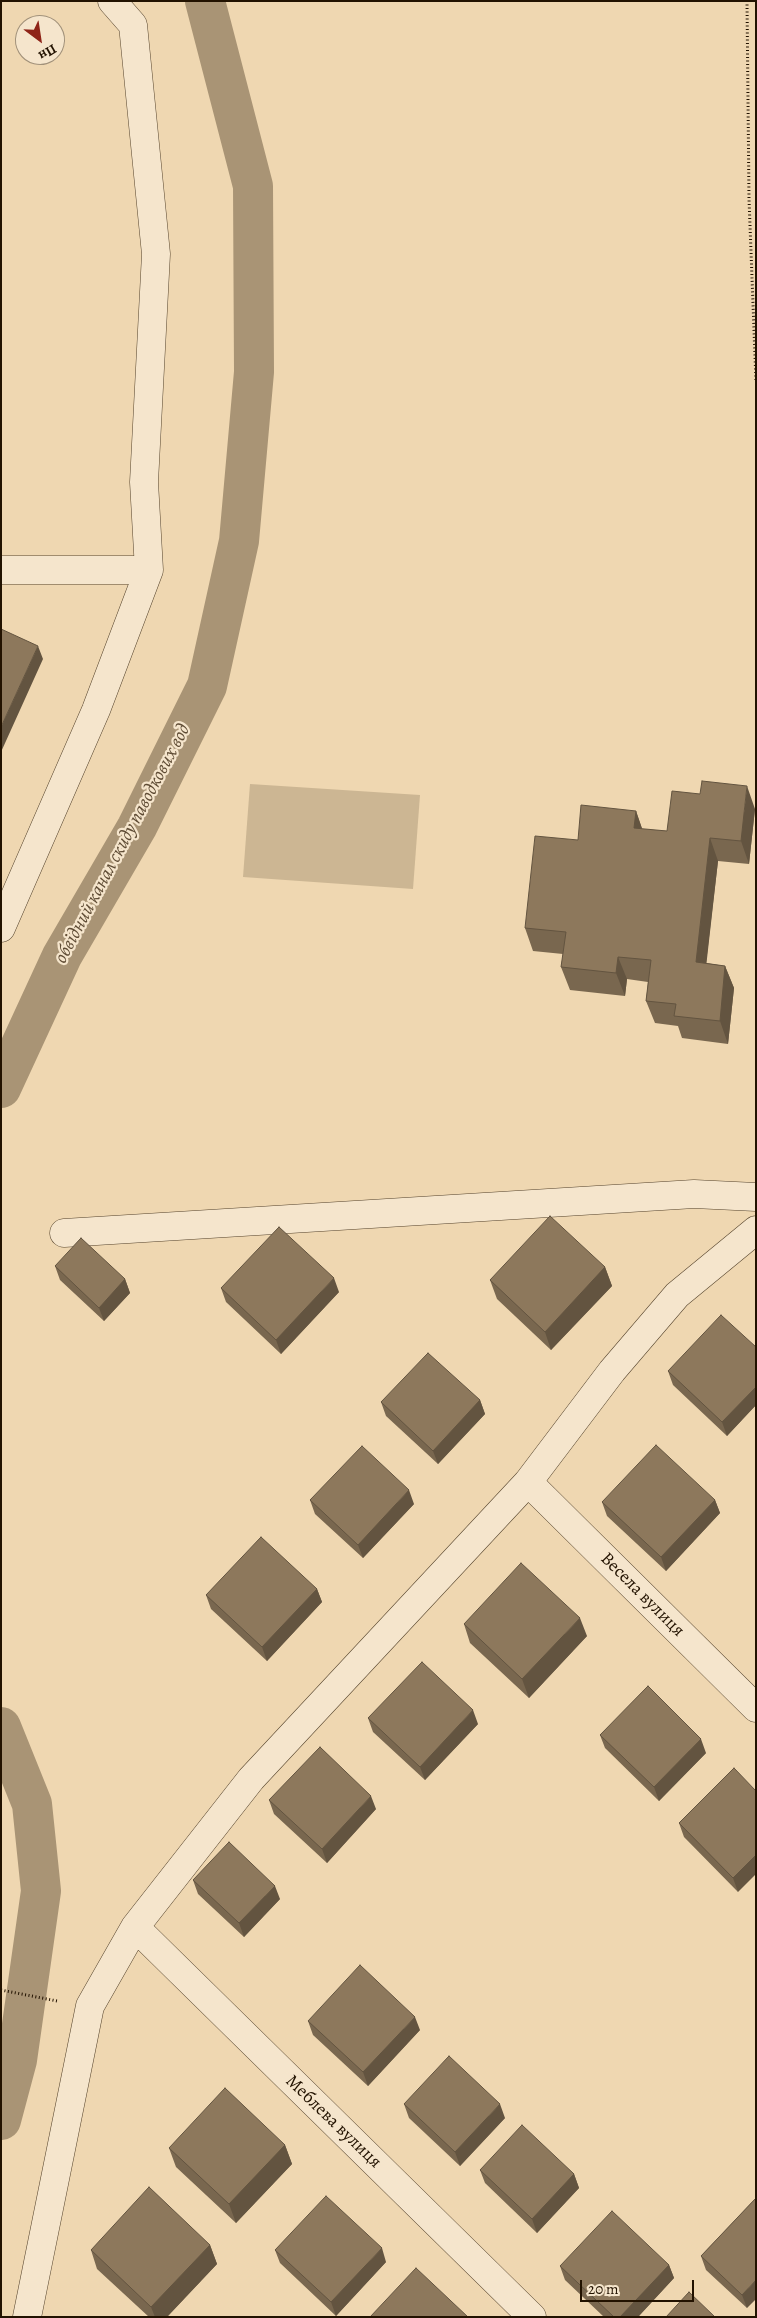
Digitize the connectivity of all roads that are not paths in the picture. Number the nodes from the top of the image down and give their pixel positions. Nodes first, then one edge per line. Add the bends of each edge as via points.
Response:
1 (112, 1) edge
2 (1, 570) edge
3 (149, 570) junction
4 (1, 928) edge
5 (756, 1198) edge
6 (756, 1230) edge
7 (64, 1233) dead end
8 (528, 1482) junction
9 (756, 1708) edge
10 (135, 1927) junction
11 (27, 2317) edge
12 (532, 2317) edge

1 - 3 street via 133,25 156,254 144,482
2 - 3 street
3 - 4 street via 96,710
5 - 7 street via 694,1194
6 - 8 street via 677,1295 612,1371
8 - 9 street, Весела вулиця
8 - 10 street via 251,1779
10 - 11 street via 90,2006
10 - 12 street, Меблева вулиця

